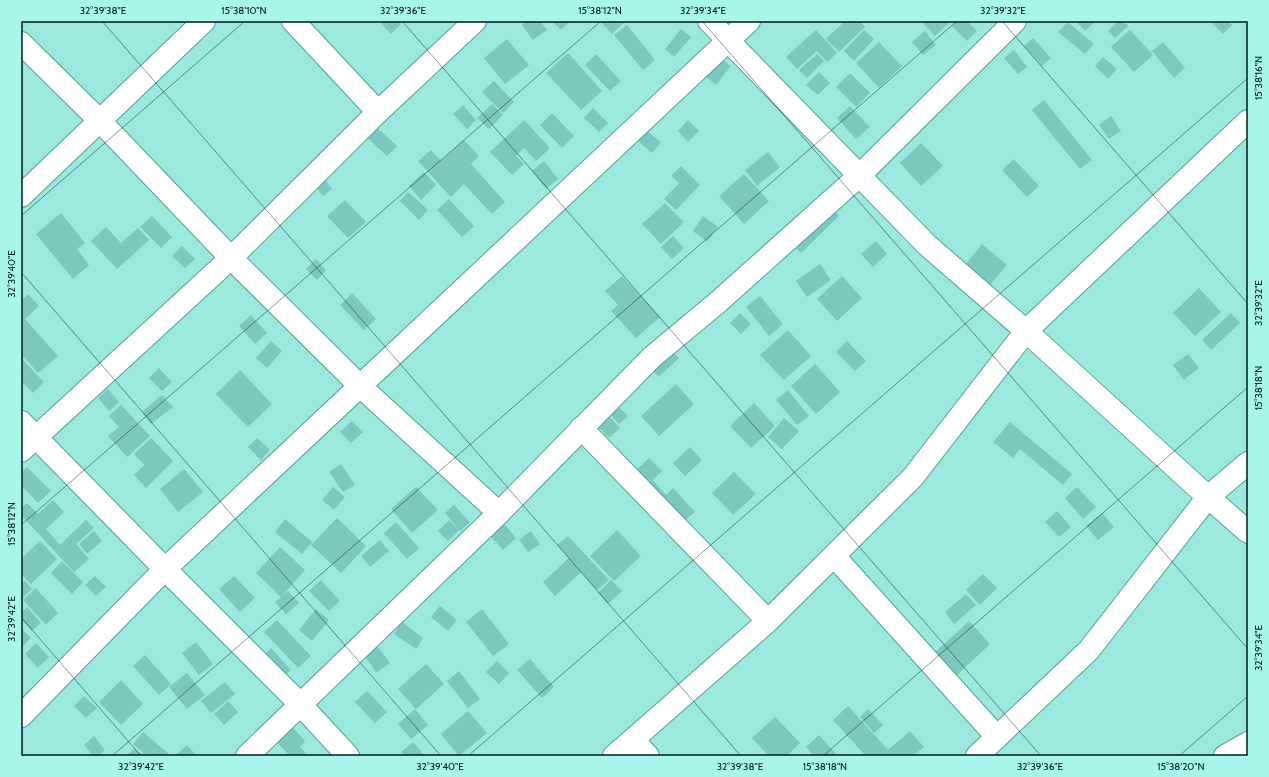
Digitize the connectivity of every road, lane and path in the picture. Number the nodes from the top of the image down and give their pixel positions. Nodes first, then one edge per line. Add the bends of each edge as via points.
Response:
1 (204, 21) edge
2 (293, 21) edge
3 (476, 21) edge
4 (709, 21) edge
5 (749, 21) edge
6 (1015, 21) edge
7 (728, 41) junction
8 (21, 43) edge
9 (378, 112) junction
10 (100, 121) junction
11 (1248, 121) edge
12 (860, 175) junction
13 (21, 196) edge
14 (231, 258) junction
15 (1026, 331) junction
16 (360, 386) junction
17 (581, 428) junction
18 (26, 436) edge
19 (1248, 463) edge
20 (1208, 497) junction
21 (499, 513) junction
22 (1248, 532) edge
23 (834, 556) junction
24 (165, 569) junction
25 (768, 621) junction
26 (300, 704) junction
27 (21, 716) edge
28 (997, 737) junction
29 (633, 740) junction
30 (1248, 743) edge
31 (247, 756) edge
32 (348, 756) edge
33 (614, 756) edge
34 (648, 756) edge
35 (977, 756) edge
36 (1225, 756) edge

1 - 10 street
2 - 9 street
3 - 9 street
4 - 7 street
5 - 7 street
6 - 12 street
7 - 12 street
7 - 16 street
8 - 10 street
9 - 14 street
10 - 13 street
10 - 14 street
11 - 15 street
12 - 15 street via 927,244
12 - 17 street via 717,303 652,356
14 - 16 street
14 - 18 street
15 - 20 street
15 - 23 street via 913,477
16 - 21 street
16 - 24 street
17 - 21 street
17 - 25 street
18 - 24 street
19 - 20 street
20 - 22 street
20 - 28 street via 1089,650
21 - 26 street
23 - 25 street
23 - 28 street
24 - 26 street
24 - 27 street
25 - 29 street
26 - 31 street
26 - 32 street
28 - 35 street
29 - 33 street
29 - 34 street
30 - 36 street

